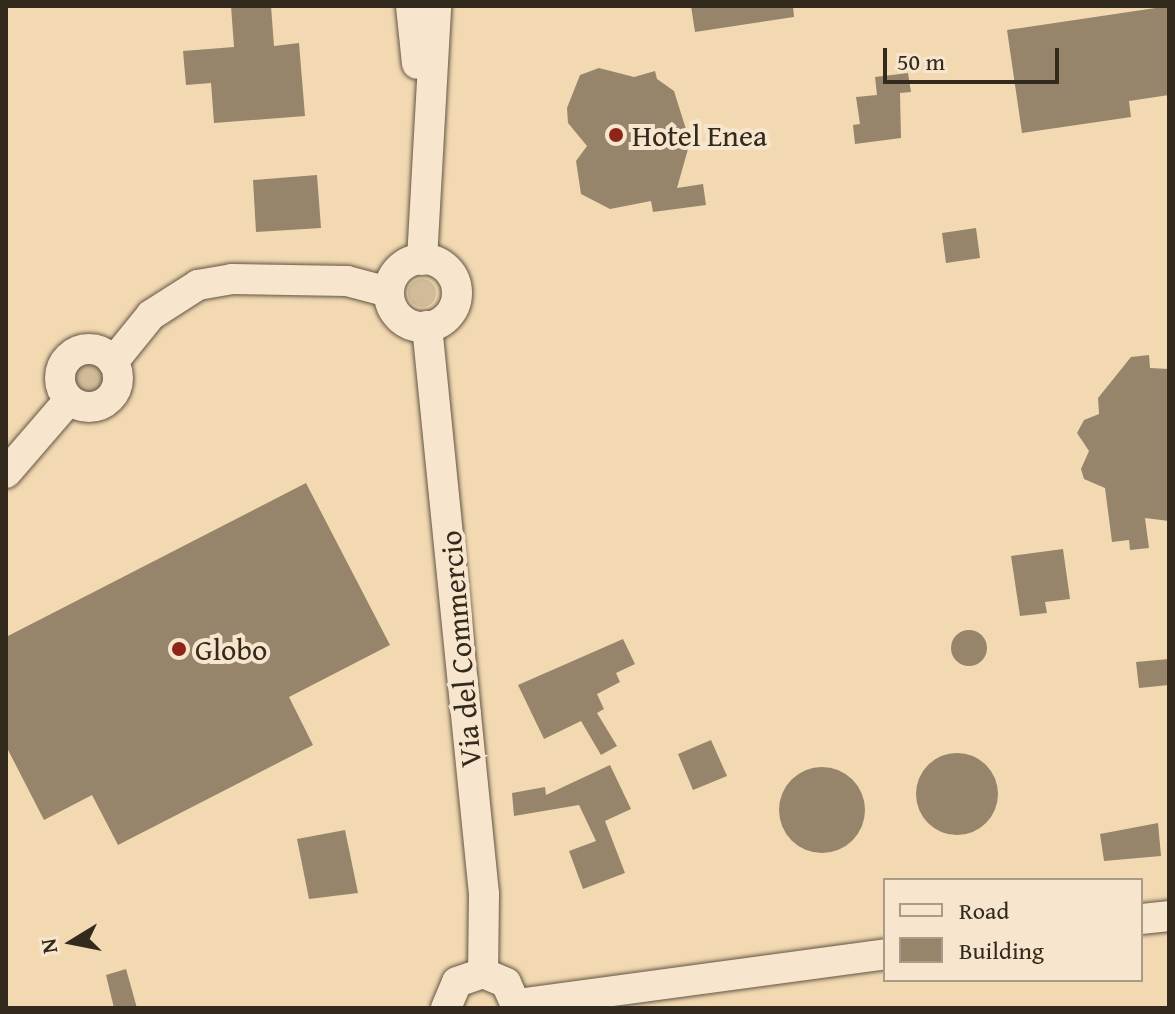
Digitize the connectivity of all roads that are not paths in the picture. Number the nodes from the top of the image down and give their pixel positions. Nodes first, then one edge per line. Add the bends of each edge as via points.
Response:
1 (411, 6) edge
2 (436, 6) edge
3 (425, 168) junction
4 (422, 260) junction
5 (389, 292) junction
6 (427, 326) junction
7 (113, 362) junction
8 (69, 400) junction
9 (6, 473) edge
10 (1169, 916) edge
11 (1143, 919) edge
12 (883, 954) edge
13 (483, 973) junction
14 (517, 1006) edge
15 (446, 1008) edge

1 - 3 street
2 - 3 street
3 - 4 street
4 - 5 street via 402,266
4 - 6 street via 449,271 457,293 449,315
5 - 6 street via 402,320
5 - 7 street via 347,281 206,283 181,292 151,315
6 - 13 street, Via del Commercio via 484,894
7 - 8 street via 118,380 111,398 95,407
7 - 8 street via 97,350 69,357 60,373
8 - 9 street
10 - 11 street
12 - 14 street
13 - 14 street via 506,983
13 - 15 street via 457,982

